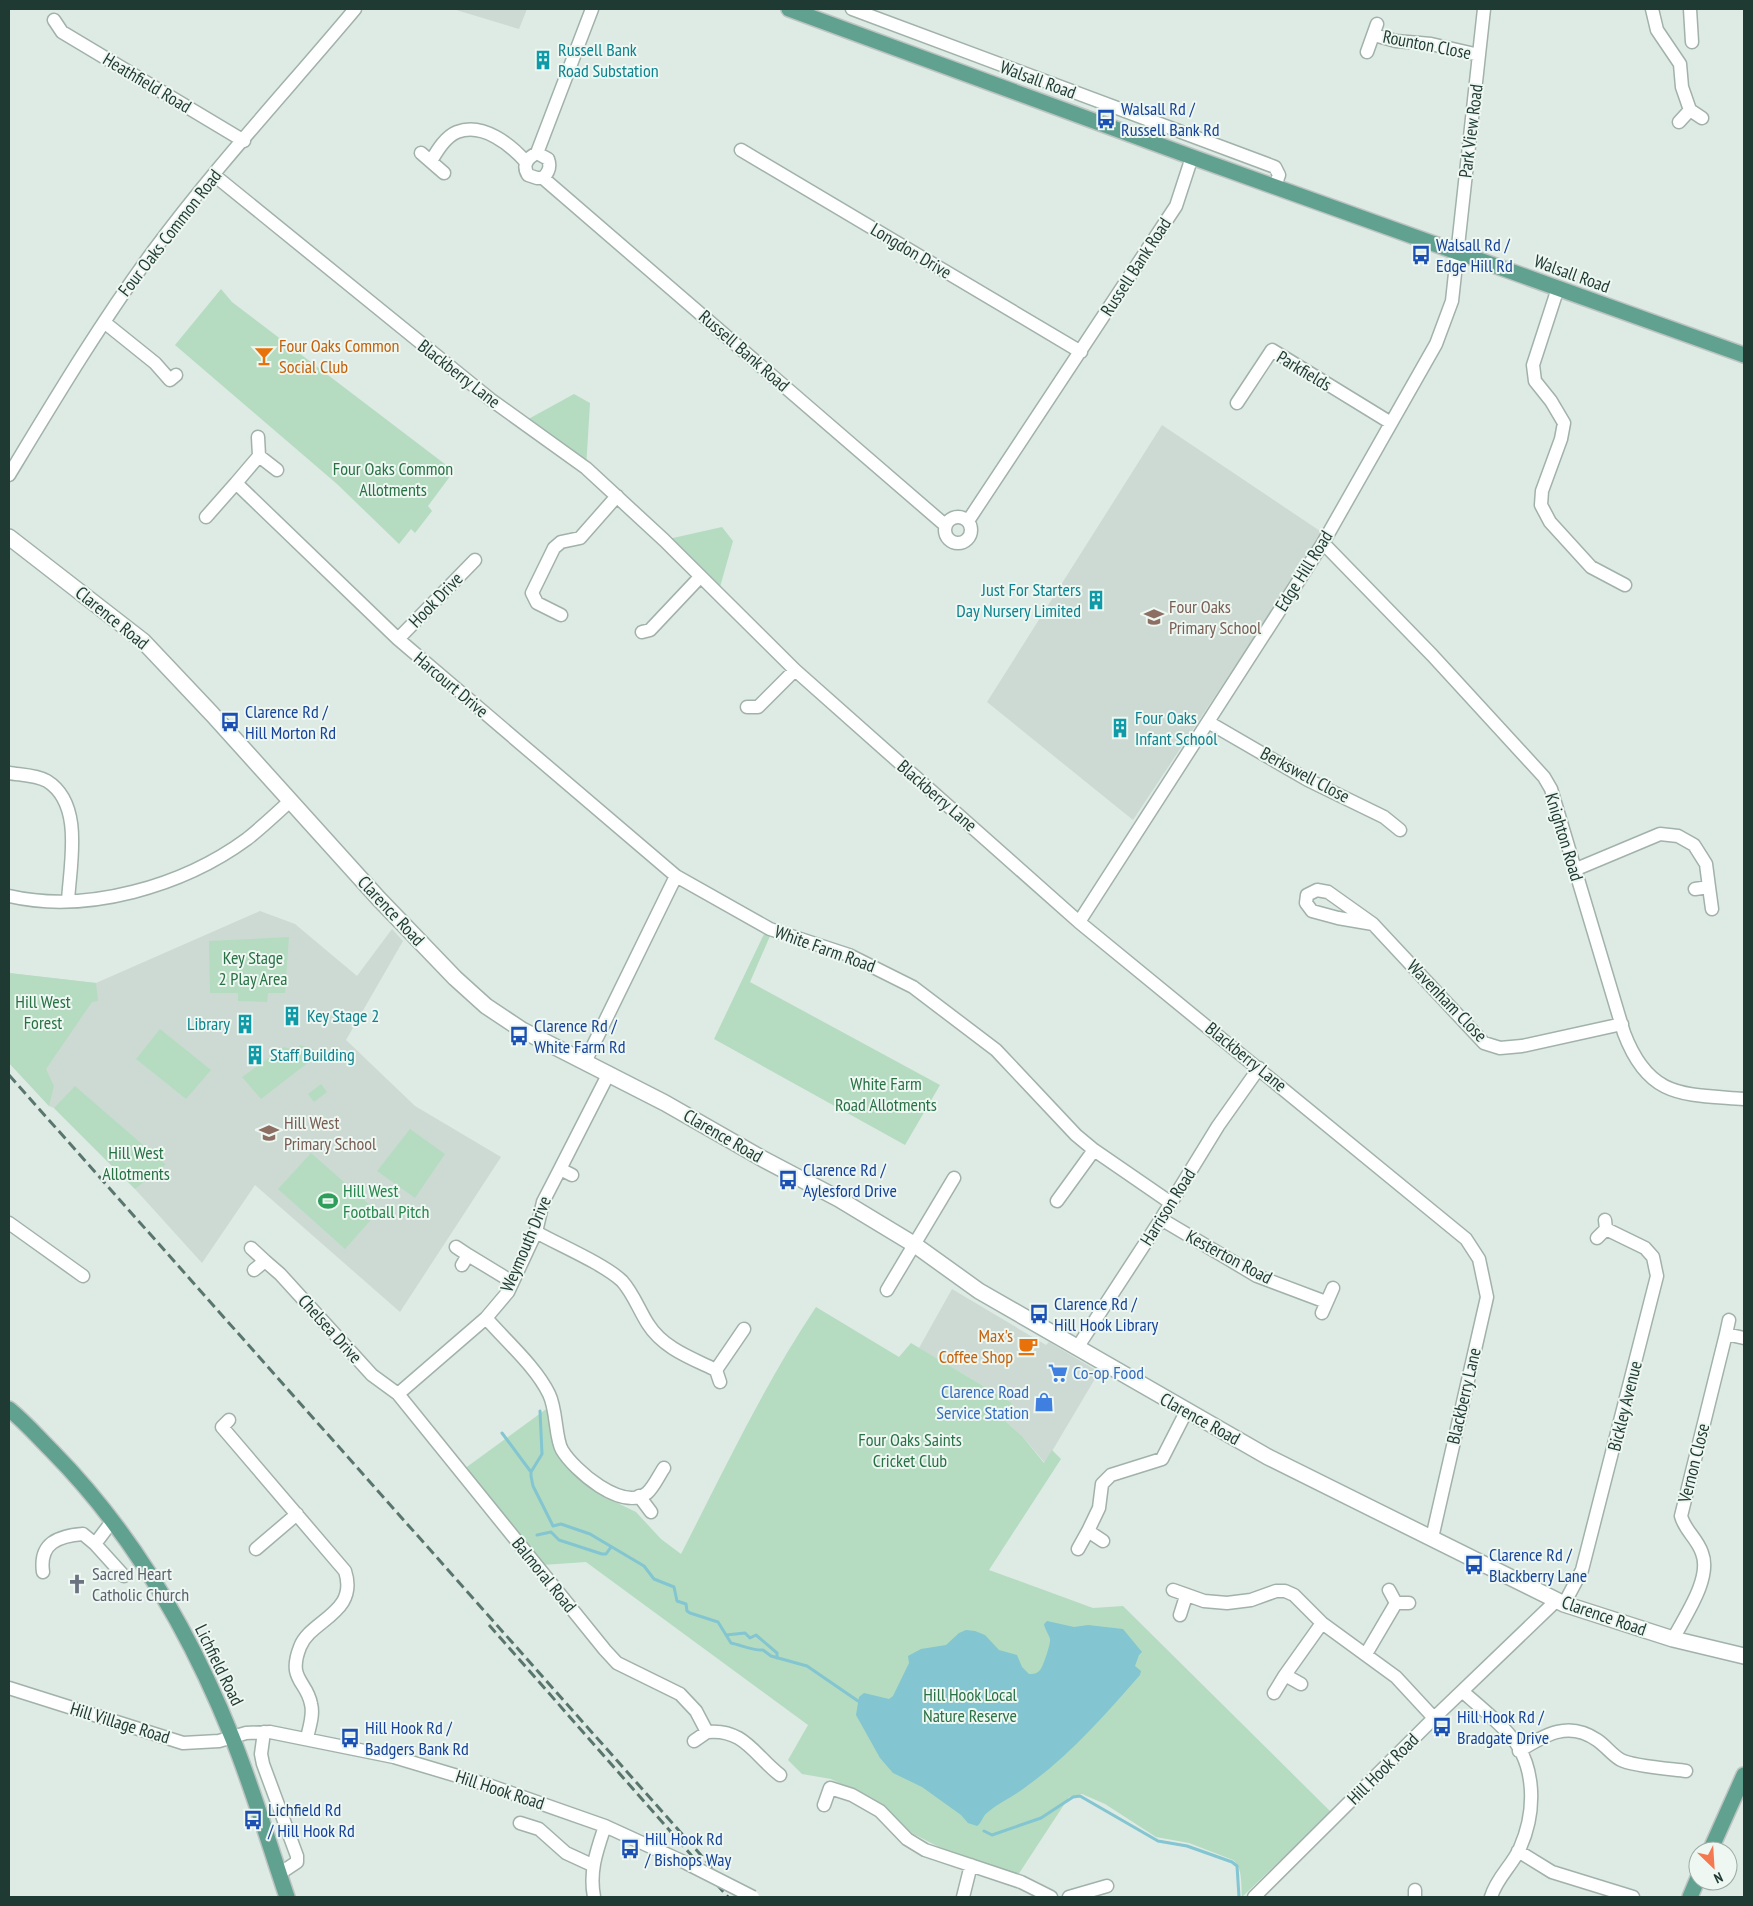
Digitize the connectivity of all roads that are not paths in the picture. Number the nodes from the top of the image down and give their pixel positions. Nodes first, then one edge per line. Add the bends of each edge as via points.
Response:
1 (354, 9) edge
2 (592, 9) edge
3 (789, 9) edge
4 (852, 9) edge
5 (1484, 9) edge
6 (1652, 9) edge
7 (1690, 9) edge
8 (54, 20) dead end
9 (1692, 42) dead end
10 (1367, 52) dead end
11 (1479, 56) junction
12 (1690, 110) junction
13 (1702, 118) dead end
14 (1679, 122) dead end
15 (244, 141) junction
16 (741, 150) dead end
17 (537, 153) junction
18 (1192, 157) junction
19 (526, 162) junction
20 (444, 173) dead end
21 (214, 175) junction
22 (543, 178) junction
23 (1275, 186) junction
24 (1456, 252) junction
25 (1558, 288) junction
26 (104, 322) junction
27 (1081, 352) junction
28 (1744, 355) edge
29 (171, 381) dead end
30 (1237, 403) dead end
31 (1391, 423) junction
32 (258, 437) dead end
33 (259, 456) junction
34 (277, 470) dead end
35 (9, 476) edge
36 (236, 483) junction
37 (617, 496) junction
38 (206, 517) dead end
39 (968, 520) junction
40 (945, 525) junction
41 (9, 537) edge
42 (1323, 543) junction
43 (475, 560) dead end
44 (700, 577) junction
45 (1625, 585) dead end
46 (561, 615) dead end
47 (642, 632) dead end
48 (398, 639) junction
49 (795, 670) junction
50 (747, 707) dead end
51 (1208, 722) junction
52 (9, 773) edge
53 (290, 801) junction
54 (1400, 830) dead end
55 (1574, 870) junction
56 (676, 876) junction
57 (1709, 887) junction
58 (1695, 889) dead end
59 (9, 896) edge
60 (68, 901) junction
61 (1712, 909) dead end
62 (1079, 922) junction
63 (1373, 924) junction
64 (1622, 1024) junction
65 (585, 1062) junction
66 (1259, 1068) junction
67 (609, 1073) junction
68 (1744, 1099) edge
69 (1094, 1150) junction
70 (954, 1178) dead end
71 (1057, 1201) dead end
72 (1171, 1204) junction
73 (1161, 1220) junction
74 (9, 1223) edge
75 (1603, 1229) dead end
76 (536, 1232) junction
77 (915, 1244) junction
78 (456, 1247) dead end
79 (252, 1248) dead end
80 (264, 1261) junction
81 (254, 1270) dead end
82 (83, 1276) dead end
83 (511, 1281) junction
84 (1333, 1288) dead end
85 (887, 1290) dead end
86 (486, 1318) junction
87 (1729, 1320) dead end
88 (744, 1329) dead end
89 (1726, 1334) junction
90 (1744, 1338) edge
91 (1077, 1348) junction
92 (398, 1394) junction
93 (9, 1409) edge
94 (1186, 1412) junction
95 (212, 1436) dead end
96 (664, 1468) dead end
97 (639, 1496) junction
98 (651, 1512) dead end
99 (297, 1514) junction
100 (114, 1520) junction
101 (1088, 1531) junction
102 (1432, 1538) junction
103 (1103, 1541) dead end
104 (95, 1544) junction
105 (256, 1549) dead end
106 (1078, 1549) dead end
107 (43, 1572) dead end
108 (124, 1576) dead end
109 (1173, 1590) dead end
110 (1388, 1590) dead end
111 (1186, 1596) junction
112 (1561, 1602) junction
113 (1180, 1615) dead end
114 (1322, 1623) junction
115 (1673, 1639) junction
116 (1366, 1654) junction
117 (1744, 1656) edge
118 (1285, 1675) junction
119 (1301, 1684) dead end
120 (9, 1688) edge
121 (1463, 1692) junction
122 (1274, 1693) dead end
123 (1434, 1718) junction
124 (264, 1732) junction
125 (708, 1732) junction
126 (233, 1738) junction
127 (307, 1738) junction
128 (694, 1741) dead end
129 (1519, 1751) junction
130 (1686, 1771) dead end
131 (780, 1775) dead end
132 (1744, 1775) edge
133 (824, 1805) dead end
134 (520, 1823) dead end
135 (605, 1826) junction
136 (1714, 1841) edge
137 (1518, 1851) junction
138 (592, 1865) junction
139 (971, 1865) junction
140 (279, 1874) junction
141 (1108, 1886) dead end
142 (1620, 1895) edge
143 (287, 1897) edge
144 (594, 1897) edge
145 (753, 1897) edge
146 (963, 1897) edge
147 (1051, 1897) edge
148 (1073, 1897) edge
149 (1254, 1897) edge
150 (1491, 1897) edge
151 (1634, 1897) edge

1 - 15 street, Four Oaks Common Road
2 - 17 street
3 - 18 main road, Walsall Road
4 - 23 street, Walsall Road via 1275,167 1279,175
5 - 11 street, Park View Road
6 - 12 street via 1657,30 1680,64 1682,88
7 - 9 street
8 - 15 street, Heathfield Road via 62,32
10 - 11 street, Rounton Close via 1375,29 1396,41 1431,44
11 - 24 street, Park View Road
12 - 13 street
12 - 14 street
15 - 21 street, Four Oaks Common Road
16 - 27 street, Longdon Drive
17 - 19 street
17 - 22 street via 548,159 550,164
18 - 23 main road, Walsall Road
18 - 27 street, Russell Bank Road via 1176,206
19 - 20 street via 513,147 494,136 454,128 426,157
19 - 22 street, Russell Bank Road via 528,175
21 - 26 street, Four Oaks Common Road via 157,246
21 - 37 street, Blackberry Lane via 437,356 586,468
22 - 40 street, Russell Bank Road
23 - 24 main road, Walsall Road
24 - 25 main road, Walsall Road
24 - 31 street, Edge Hill Road via 1452,301 1445,323
25 - 28 main road, Walsall Road
25 - 45 street via 1533,365 1535,381 1564,423 1542,491 1541,505 1550,522 1590,567
26 - 29 street via 155,363
26 - 35 street, Four Oaks Common Road
27 - 39 street, Russell Bank Road
30 - 31 street, Parkfields via 1272,350
31 - 42 street, Edge Hill Road
32 - 33 street
33 - 34 street
33 - 36 street
36 - 38 street
36 - 48 street, Harcourt Drive
37 - 44 street, Blackberry Lane
37 - 46 street via 580,538 561,542 554,548 532,593 537,603
39 - 40 street via 956,516
39 - 40 street, Russell Bank Road via 972,533 963,543 949,540 945,535
41 - 53 street, Clarence Road via 143,641
42 - 51 street, Edge Hill Road
42 - 55 street, Knighton Road via 1426,648 1544,777 1551,789
43 - 48 street, Hook Drive
44 - 47 street via 650,630
44 - 49 street, Blackberry Lane
48 - 56 street, Harcourt Drive
49 - 50 street via 758,707
49 - 62 street, Blackberry Lane
51 - 54 street, Berkswell Close via 1308,780 1384,817
51 - 62 street, Edge Hill Road
52 - 60 street via 46,781 62,797 69,811 72,827
53 - 60 street via 247,839 192,870 158,884 122,893
53 - 65 street, Clarence Road via 378,899 486,1006 522,1030
55 - 57 street via 1660,834 1678,836 1694,845 1706,864
55 - 64 street, Knighton Road
56 - 65 street
56 - 69 street, White Farm Road via 770,929 849,955 913,986 996,1050
57 - 58 street
57 - 61 street
59 - 60 street
62 - 66 street, Blackberry Lane
63 - 63 street, Wavenham Close via 1312,911 1306,903 1307,895 1317,890 1328,892
63 - 64 street, Wavenham Close via 1484,1043 1500,1048 1522,1046
64 - 68 street, Knighton Road via 1638,1064 1664,1086 1677,1093
65 - 67 street, Clarence Road
66 - 72 street, Harrison Road via 1218,1126
66 - 102 street, Blackberry Lane via 1466,1239 1480,1259 1487,1297
67 - 76 street, Weymouth Drive via 566,1172 543,1202
67 - 77 street, Clarence Road
69 - 71 street
69 - 72 street, White Farm Road
70 - 77 street
72 - 73 street, Harrison Road
73 - 84 street, Kesterton Road via 1257,1276 1324,1308
73 - 91 street, Harrison Road
74 - 82 street
75 - 112 street, Bickley Avenue via 1645,1248 1653,1258 1657,1276 1582,1570
76 - 83 street, Weymouth Drive
76 - 88 street via 613,1275 626,1286 649,1326 662,1339 718,1376
77 - 85 street
77 - 91 street, Clarence Road via 979,1291
78 - 83 street via 465,1260
79 - 80 street, Chelsea Drive
80 - 81 street
80 - 92 street, Chelsea Drive via 280,1274 372,1375
83 - 86 street, Weymouth Drive via 508,1292
86 - 92 street, Weymouth Drive
86 - 97 street via 541,1381 550,1396 562,1449 586,1476 613,1494
87 - 89 street, Vernon Close
89 - 90 street
89 - 115 street, Vernon Close via 1681,1516 1702,1552 1706,1567 1702,1582
91 - 94 street, Clarence Road
92 - 125 street, Balmoral Road via 611,1657 628,1669 680,1694
93 - 100 main road, Lichfield Road via 79,1478
94 - 101 street via 1162,1459 1111,1474 1102,1484 1099,1508
94 - 102 street, Clarence Road via 1268,1457
95 - 99 street via 225,1424
96 - 97 street via 647,1492
97 - 98 street
99 - 105 street
99 - 127 street via 345,1571 348,1580 341,1604 305,1638 300,1648 296,1674 312,1704
100 - 104 street
100 - 126 main road, Lichfield Road via 154,1581 199,1663
101 - 103 street
101 - 106 street
102 - 112 street, Clarence Road
104 - 107 street via 83,1534 63,1535 49,1546 42,1561
104 - 108 street
109 - 111 street
110 - 116 street via 1402,1603
111 - 113 street
111 - 114 street via 1227,1603 1285,1591 1294,1595
112 - 115 street, Clarence Road
112 - 121 street, Hill Hook Road
114 - 116 street
114 - 118 street
115 - 117 street, Clarence Road
116 - 123 street via 1396,1677
118 - 119 street
118 - 122 street
120 - 126 street, Hill Village Road via 183,1743
121 - 123 street, Hill Hook Road
121 - 129 street via 1509,1734
123 - 149 street, Hill Hook Road
124 - 126 street, Hill Hook Road
124 - 127 street, Hill Hook Road
124 - 140 street via 263,1764 297,1856 297,1862
125 - 128 street
125 - 131 street via 726,1731 736,1736
126 - 140 main road, Lichfield Road
127 - 135 street, Hill Hook Road via 394,1757 491,1786
129 - 130 street via 1550,1733 1567,1730 1582,1732 1598,1740 1622,1761
129 - 137 street via 1529,1776 1532,1796 1531,1815
132 - 136 main road
133 - 139 street via 830,1788 852,1795 880,1810 907,1839 925,1850
134 - 138 street via 542,1823 566,1853
135 - 138 street
135 - 145 street, Hill Hook Road, bridge
137 - 142 street via 1552,1872
137 - 150 street via 1496,1882
138 - 144 street
139 - 146 street
139 - 147 street via 1021,1882
140 - 143 main road, Lichfield Road
141 - 148 street
142 - 151 street

